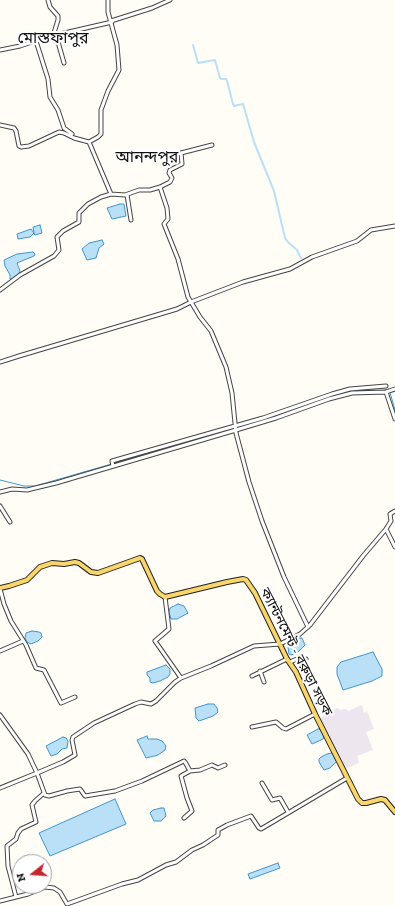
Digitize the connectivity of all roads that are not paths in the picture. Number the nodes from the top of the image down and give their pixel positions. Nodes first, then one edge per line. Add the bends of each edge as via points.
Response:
1 (48, 0) edge
2 (108, 0) edge
3 (170, 0) edge
4 (111, 22) junction
5 (54, 35) junction
6 (36, 41) junction
7 (0, 50) edge
8 (64, 63) dead end
9 (0, 125) edge
10 (70, 136) junction
11 (89, 142) junction
12 (212, 145) dead end
13 (160, 187) junction
14 (111, 194) junction
15 (127, 195) junction
16 (131, 220) dead end
17 (395, 226) edge
18 (0, 290) edge
19 (191, 302) junction
20 (0, 362) edge
21 (386, 386) dead end
22 (395, 389) edge
23 (388, 391) junction
24 (395, 419) edge
25 (236, 428) junction
26 (0, 492) edge
27 (0, 506) edge
28 (395, 511) edge
29 (393, 520) edge
30 (10, 522) dead end
31 (386, 529) junction
32 (395, 547) edge
33 (0, 588) edge
34 (165, 597) junction
35 (308, 627) junction
36 (23, 641) junction
37 (280, 644) junction
38 (0, 651) edge
39 (306, 659) dead end
40 (289, 660) junction
41 (260, 672) junction
42 (252, 676) dead end
43 (181, 678) junction
44 (264, 682) dead end
45 (75, 697) dead end
46 (315, 714) junction
47 (0, 715) edge
48 (252, 727) dead end
49 (225, 765) dead end
50 (190, 771) junction
51 (37, 773) junction
52 (348, 778) junction
53 (262, 783) dead end
54 (0, 788) edge
55 (44, 793) junction
56 (288, 812) junction
57 (395, 812) edge
58 (184, 818) dead end
59 (16, 897) junction
60 (0, 901) edge

1 - 5 street via 50,7 58,16
2 - 4 street
3 - 4 street
4 - 5 street
4 - 11 street via 117,45 119,70 101,110 101,134
5 - 6 street
5 - 8 street
6 - 7 street
6 - 10 street via 48,79 50,97 64,128 72,134
9 - 10 street via 14,128 21,147 29,146 59,132
10 - 11 street
11 - 14 street
12 - 13 street via 180,153 182,164 170,170 170,182
13 - 15 street via 138,190
13 - 19 street via 167,208 168,219 164,224
14 - 15 street
14 - 18 street via 96,200 79,213 79,222 58,236 59,250 54,256 20,275
15 - 16 street
17 - 19 street via 370,230 357,241 312,257 290,269 242,282
19 - 20 street via 146,319
19 - 25 street via 211,330 226,366
21 - 25 street via 350,389 332,394
22 - 23 street
23 - 24 street
23 - 25 street via 352,393
25 - 26 street via 189,438 56,483 26,490 12,489
25 - 35 street via 249,482 262,521 284,577
27 - 30 street
28 - 29 street via 390,514
29 - 31 street
31 - 32 street
31 - 35 street
33 - 34 main road via 27,580 40,567 52,563 75,562 91,572 98,573 140,558 157,591
33 - 36 street via 11,621
34 - 37 main road, ক্যান্টনমেন্ট - বরুড়া সড়ক via 246,580
34 - 43 street via 169,629 155,641
35 - 37 street
36 - 38 street
36 - 45 street via 36,668 46,673 60,702
37 - 40 main road, ক্যান্টনমেন্ট - বরুড়া সড়ক
37 - 43 street via 254,646
39 - 40 street via 300,662 297,659
40 - 41 street
40 - 46 main road, ক্যান্টনমেন্ট - বরুড়া সড়ক
41 - 42 street
41 - 44 street
43 - 51 street via 151,704 140,702 94,723 73,736 75,755
46 - 48 street via 286,729 276,722
46 - 52 main road, ক্যান্টনমেন্ট - বরুড়া সড়ক
47 - 51 street via 28,754
49 - 50 street via 218,768 212,765
50 - 55 street via 184,761 115,791 85,796 80,789 49,796
50 - 58 street via 181,776 192,811
51 - 54 street
51 - 55 street
52 - 56 street
52 - 57 main road, ক্যান্টনমেন্ট - বরুড়া সড়ক via 362,803 382,799
53 - 56 street via 272,800 280,798
55 - 59 street via 32,806 36,822 21,829 16,839 7,847 8,866
56 - 59 street via 261,829 251,816 227,825 218,830 218,835 176,862 138,880 81,900 66,904 60,892 47,887
59 - 60 street

